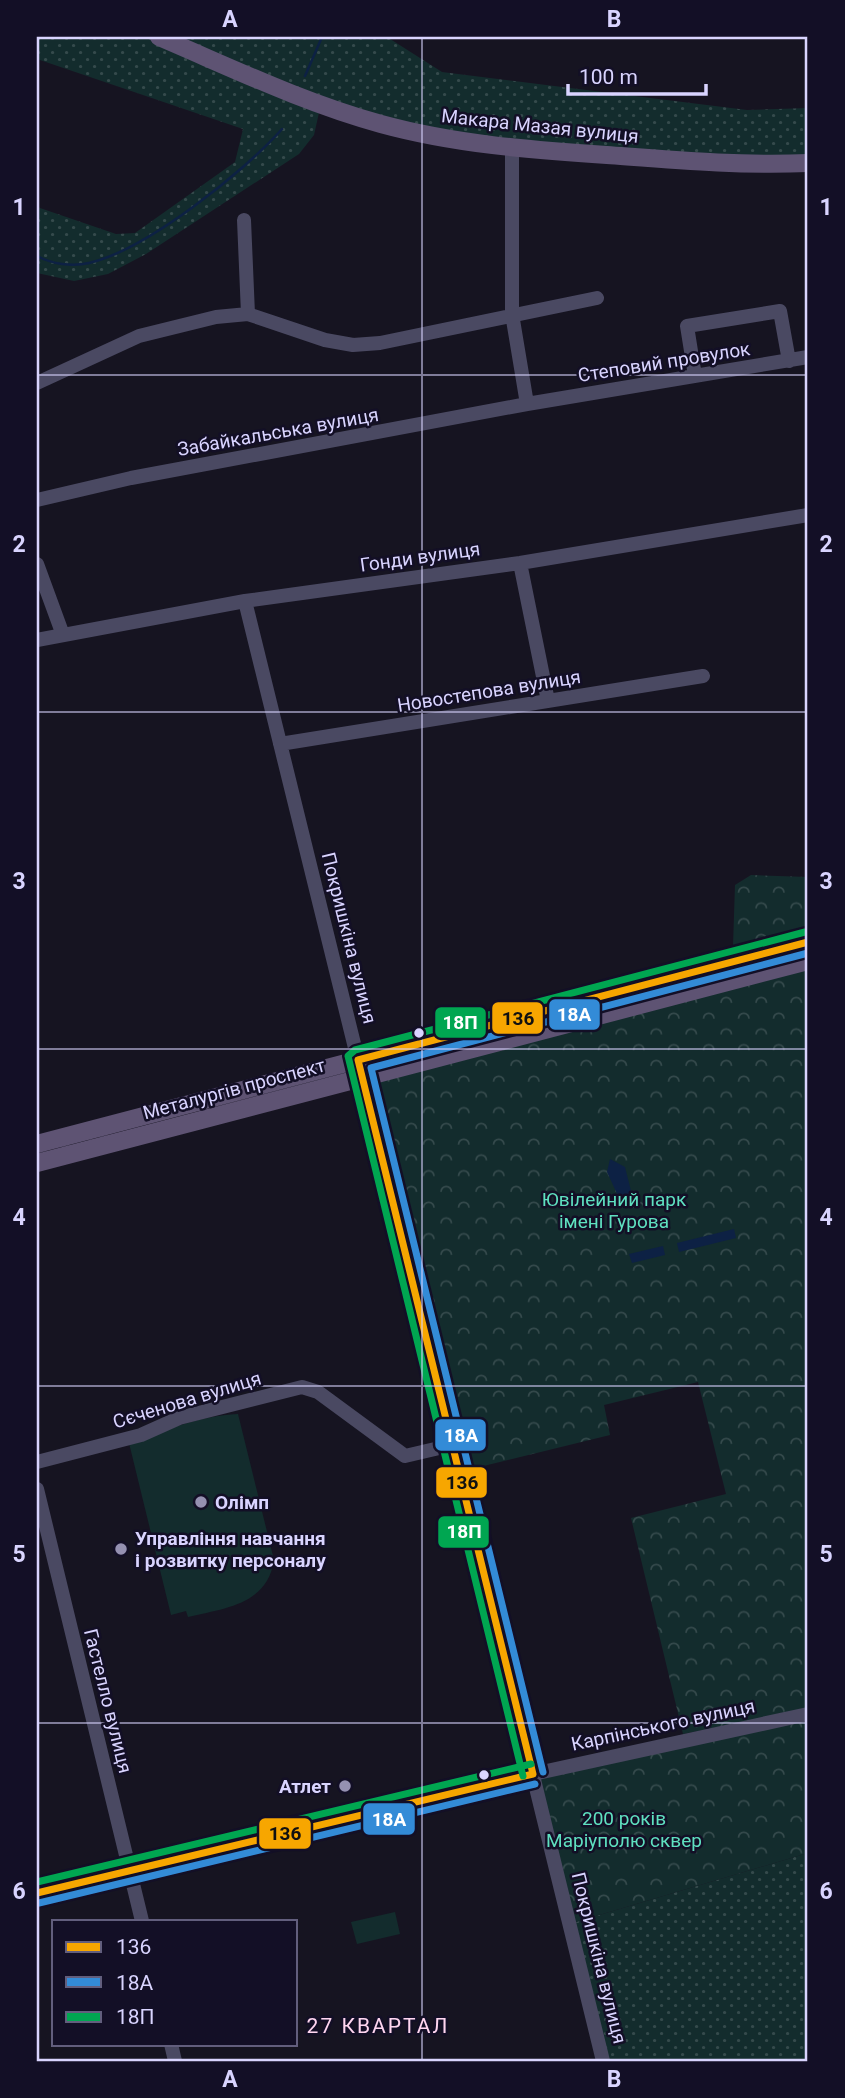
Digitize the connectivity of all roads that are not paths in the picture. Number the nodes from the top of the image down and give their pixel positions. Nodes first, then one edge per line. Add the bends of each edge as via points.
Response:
1 (159, 37) edge
2 (512, 147) junction
3 (808, 163) edge
4 (244, 220) dead end
5 (597, 298) dead end
6 (248, 314) junction
7 (512, 314) junction
8 (808, 358) edge
9 (789, 361) junction
10 (695, 376) junction
11 (37, 383) edge
12 (527, 404) junction
13 (37, 500) edge
14 (808, 514) edge
15 (520, 563) junction
16 (37, 565) edge
17 (245, 601) junction
18 (63, 635) junction
19 (37, 640) edge
20 (703, 676) dead end
21 (548, 701) junction
22 (280, 744) junction
23 (808, 942) edge
24 (808, 961) edge
25 (360, 1069) junction
26 (37, 1144) edge
27 (37, 1163) edge
28 (452, 1445) junction
29 (37, 1462) edge
30 (37, 1489) edge
31 (808, 1714) edge
32 (533, 1774) junction
33 (130, 1871) junction
34 (37, 1893) edge
35 (142, 1920) edge
36 (603, 2061) edge

1 - 2 main road, Макара Мазая вулиця via 321,105 382,125
2 - 3 main road, Макара Мазая вулиця via 722,164
2 - 7 street
4 - 6 street
5 - 7 street
6 - 7 street via 353,345
6 - 11 street via 178,324 139,336
7 - 12 street
8 - 9 street, Степовий провулок
9 - 10 street, Степовий провулок
9 - 10 street via 780,311 687,326
10 - 12 street, Степовий провулок
12 - 13 street, Забайкальська вулиця via 131,478
14 - 15 street, Гонди вулиця
15 - 17 street, Гонди вулиця
15 - 21 street
16 - 18 street
17 - 18 street, Гонди вулиця
17 - 22 street, Покришкіна вулиця
18 - 19 street, Гонди вулиця
20 - 21 street, Новостепова вулиця
21 - 22 street, Новостепова вулиця
22 - 25 street, Покришкіна вулиця
23 - 25 main road, Металургів проспект
24 - 25 main road, Металургів проспект
25 - 26 main road, Металургів проспект
25 - 27 main road, Металургів проспект
25 - 28 street, Покришкіна вулиця
28 - 29 street, Сєченова вулиця via 405,1456 318,1392 302,1387 179,1418 141,1435
28 - 32 street, Покришкіна вулиця
30 - 33 street, Гастелло вулиця
31 - 32 street, Карпінського вулиця
32 - 33 street, Карпінського вулиця
32 - 36 street, Покришкіна вулиця
33 - 34 street, Карпінського вулиця
33 - 35 street, Гастелло вулиця

